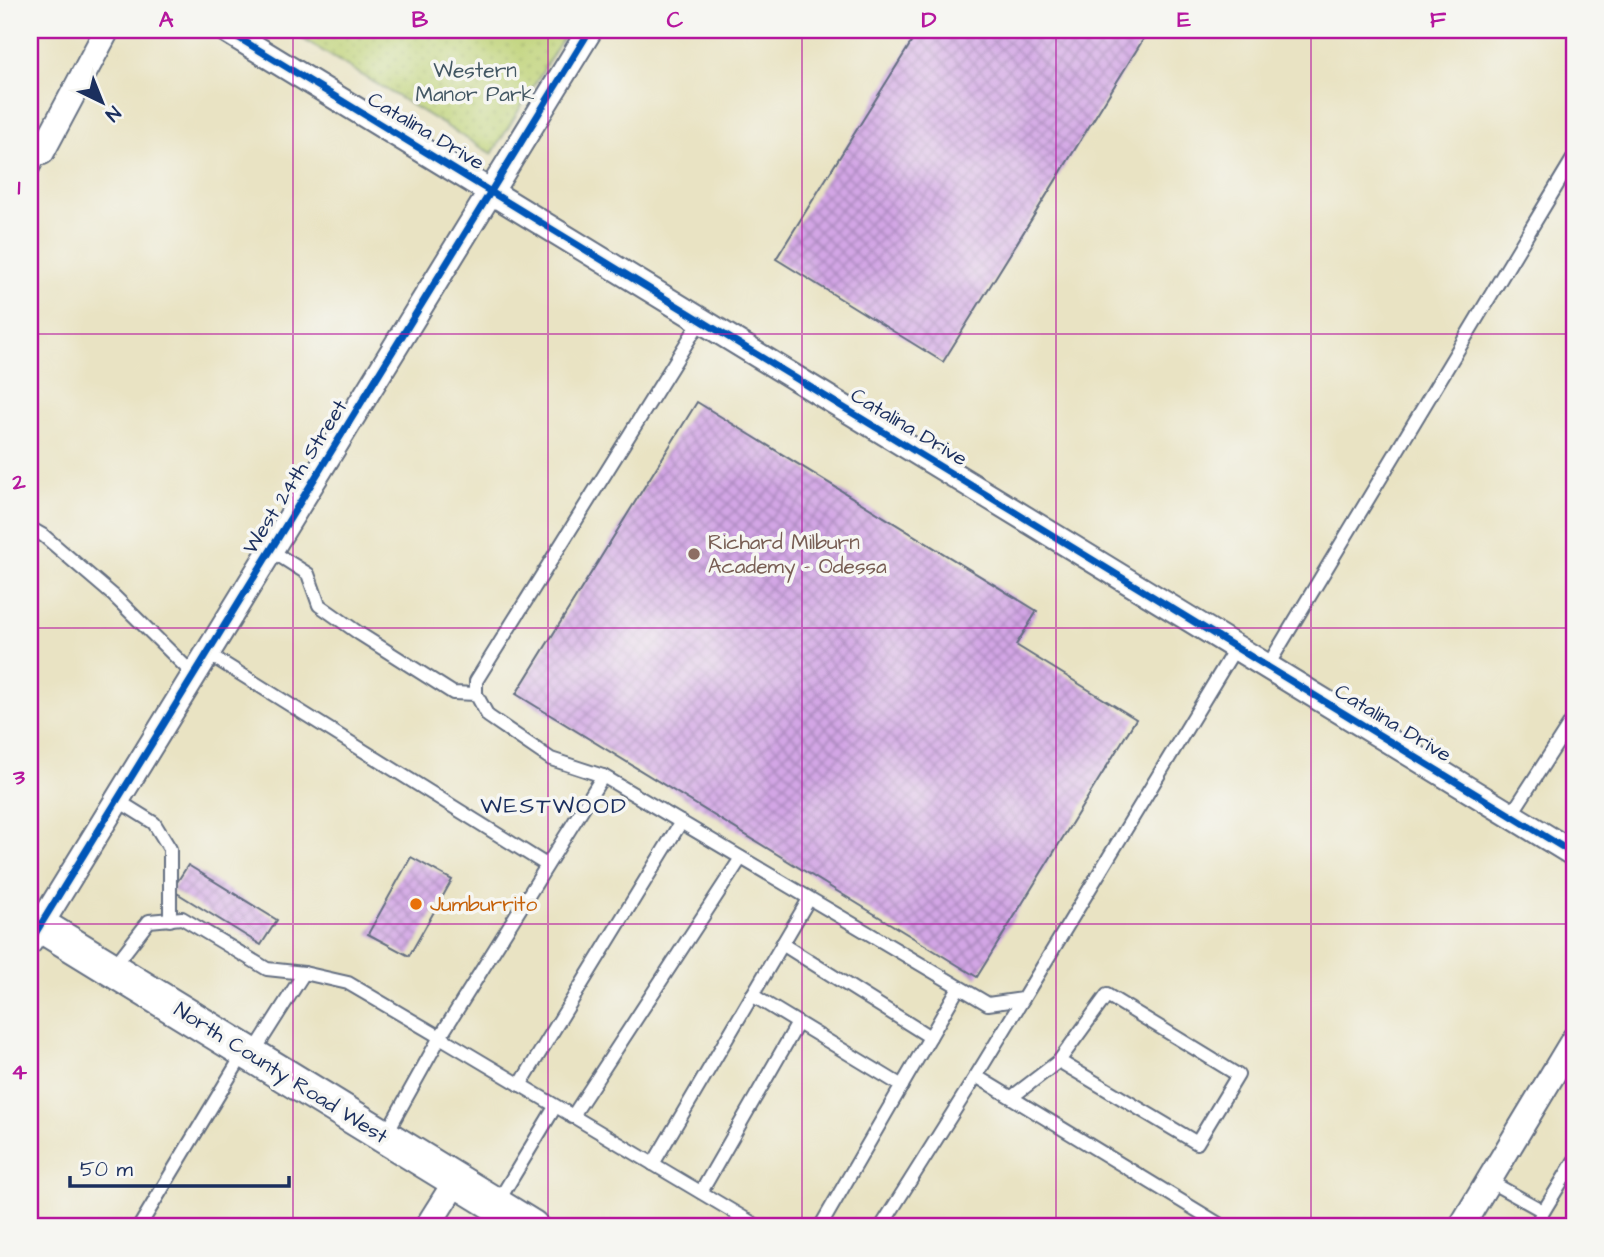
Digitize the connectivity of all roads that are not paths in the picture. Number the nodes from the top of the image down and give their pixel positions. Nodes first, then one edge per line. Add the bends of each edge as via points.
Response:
1 (107, 30) edge
2 (226, 30) edge
3 (590, 30) edge
4 (36, 149) edge
5 (1574, 157) edge
6 (30, 174) edge
7 (491, 191) junction
8 (701, 320) junction
9 (30, 528) edge
10 (270, 550) junction
11 (1236, 647) junction
12 (207, 653) junction
13 (1268, 667) junction
14 (194, 675) junction
15 (476, 694) junction
16 (1574, 717) edge
17 (603, 776) junction
18 (117, 800) junction
19 (1511, 816) junction
20 (681, 822) junction
21 (1574, 854) edge
22 (741, 858) junction
23 (545, 864) junction
24 (809, 899) junction
25 (170, 920) junction
26 (33, 929) edge
27 (782, 944) junction
28 (112, 969) junction
29 (304, 973) junction
30 (959, 987) junction
31 (752, 995) junction
32 (1023, 999) junction
33 (798, 1023) junction
34 (440, 1037) junction
35 (930, 1037) junction
36 (1574, 1039) edge
37 (248, 1053) junction
38 (1059, 1060) junction
39 (976, 1076) junction
40 (520, 1085) junction
41 (902, 1086) junction
42 (1012, 1097) junction
43 (555, 1107) junction
44 (572, 1117) junction
45 (384, 1136) junction
46 (1574, 1161) edge
47 (653, 1164) junction
48 (456, 1181) junction
49 (1489, 1181) junction
50 (701, 1192) junction
51 (496, 1205) junction
52 (1544, 1211) junction
53 (139, 1227) edge
54 (427, 1227) edge
55 (532, 1227) edge
56 (760, 1227) edge
57 (820, 1227) edge
58 (881, 1227) edge
59 (1224, 1227) edge
60 (1461, 1227) edge
61 (1534, 1227) edge

1 - 4 street
2 - 7 street, Catalina Drive
3 - 7 street, West 24th Street
4 - 6 lane
5 - 13 lane
7 - 8 street, Catalina Drive
7 - 10 street, West 24th Street
8 - 11 street, Catalina Drive
8 - 15 lane via 476,681
9 - 14 lane via 114,596
10 - 12 street, West 24th Street
10 - 15 lane via 308,574 319,605 360,634 453,693
11 - 13 street, Catalina Drive
11 - 32 lane
12 - 14 street, West 24th Street
12 - 23 lane
13 - 19 street, Catalina Drive
14 - 18 street, West 24th Street
15 - 17 lane via 488,716 551,759
16 - 19 lane
17 - 20 lane
17 - 23 lane
18 - 25 lane via 154,823 170,849
18 - 26 street, West 24th Street
19 - 21 street, Catalina Drive
20 - 22 lane
20 - 40 lane
22 - 24 lane
22 - 44 lane
23 - 34 lane
24 - 27 lane
24 - 30 lane
25 - 28 lane via 149,921
25 - 29 lane via 182,919 267,969
26 - 28 main road, North County Road West
27 - 31 lane
27 - 35 lane
28 - 37 main road, North County Road West
29 - 34 lane via 348,983
29 - 37 lane
30 - 32 lane via 988,1004
30 - 35 lane
31 - 33 lane
31 - 47 lane
32 - 39 lane
33 - 41 lane
33 - 50 lane
34 - 40 lane
34 - 45 lane
35 - 41 lane
36 - 49 street
37 - 45 main road, North County Road West
37 - 53 lane
38 - 38 lane via 1197,1143 1238,1075 1107,995
38 - 42 lane
39 - 42 lane
39 - 58 lane
40 - 43 lane
41 - 57 lane
42 - 59 lane
43 - 44 lane
43 - 51 lane
44 - 47 lane
45 - 48 main road, North County Road West
46 - 52 lane
47 - 50 lane
48 - 51 main road, North County Road West
48 - 54 street
49 - 52 lane
49 - 60 street
50 - 56 lane
51 - 55 main road, North County Road West
52 - 61 lane

